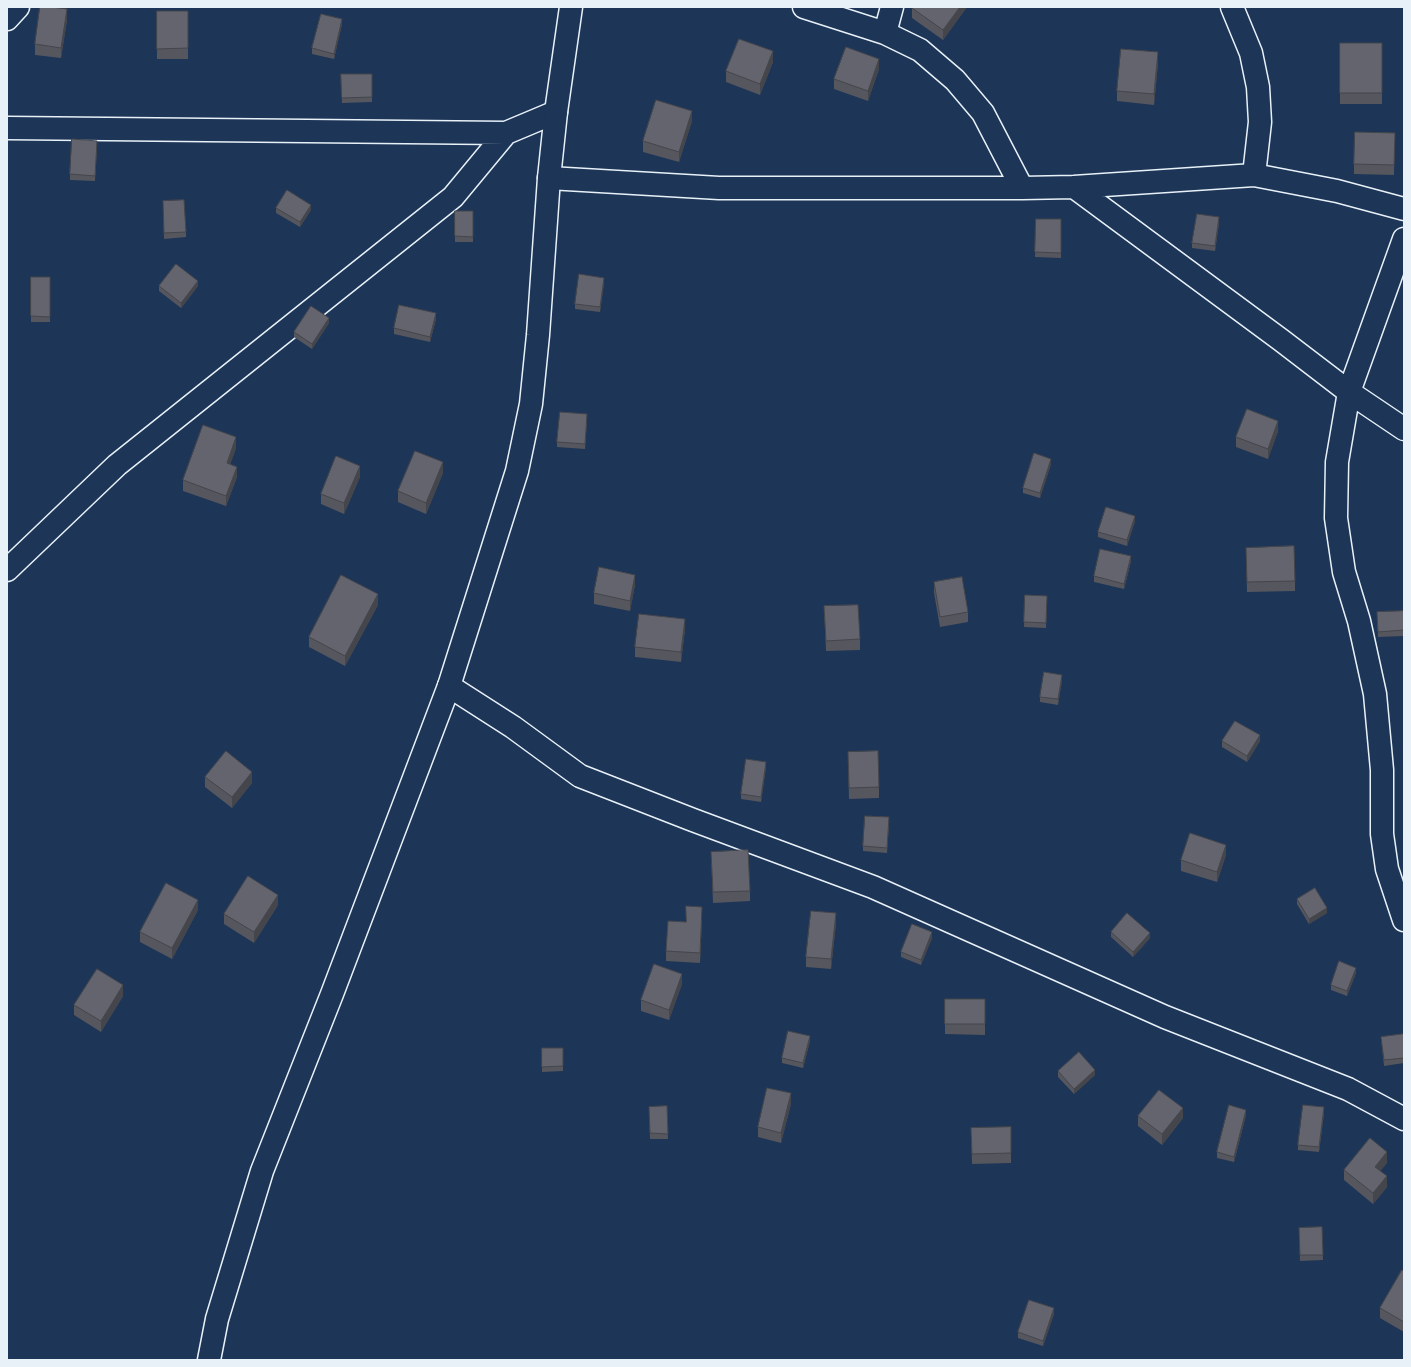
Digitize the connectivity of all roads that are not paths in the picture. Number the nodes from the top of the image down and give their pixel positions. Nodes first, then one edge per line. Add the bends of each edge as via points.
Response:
1 (18, 7) edge
2 (571, 7) edge
3 (804, 7) edge
4 (892, 7) edge
5 (1232, 7) edge
6 (7, 19) edge
7 (885, 33) junction
8 (556, 112) junction
9 (7, 128) edge
10 (506, 133) junction
11 (1254, 175) junction
12 (550, 178) junction
13 (1074, 186) junction
14 (1022, 188) junction
15 (1404, 210) edge
16 (1404, 239) edge
17 (1349, 392) junction
18 (1404, 429) edge
19 (7, 570) edge
20 (449, 686) junction
21 (1404, 920) edge
22 (1404, 1119) edge
23 (209, 1360) edge

1 - 6 street
2 - 8 street
3 - 7 street
4 - 7 street
5 - 11 street via 1251,53 1258,87 1260,122
7 - 14 street via 920,50 955,80 983,113
8 - 10 street
8 - 12 street
9 - 10 street
10 - 19 street via 453,197 117,466
11 - 13 street
11 - 15 street via 1337,191
12 - 14 street via 719,188
12 - 20 street via 531,404 517,471
13 - 14 street
13 - 17 street
16 - 17 street
17 - 18 street
17 - 21 street via 1337,462 1336,518 1344,572 1375,694 1382,770 1382,834 1388,869
20 - 22 street via 513,726 580,776 873,887 1165,1017 1348,1089
20 - 23 street via 262,1171 217,1319

